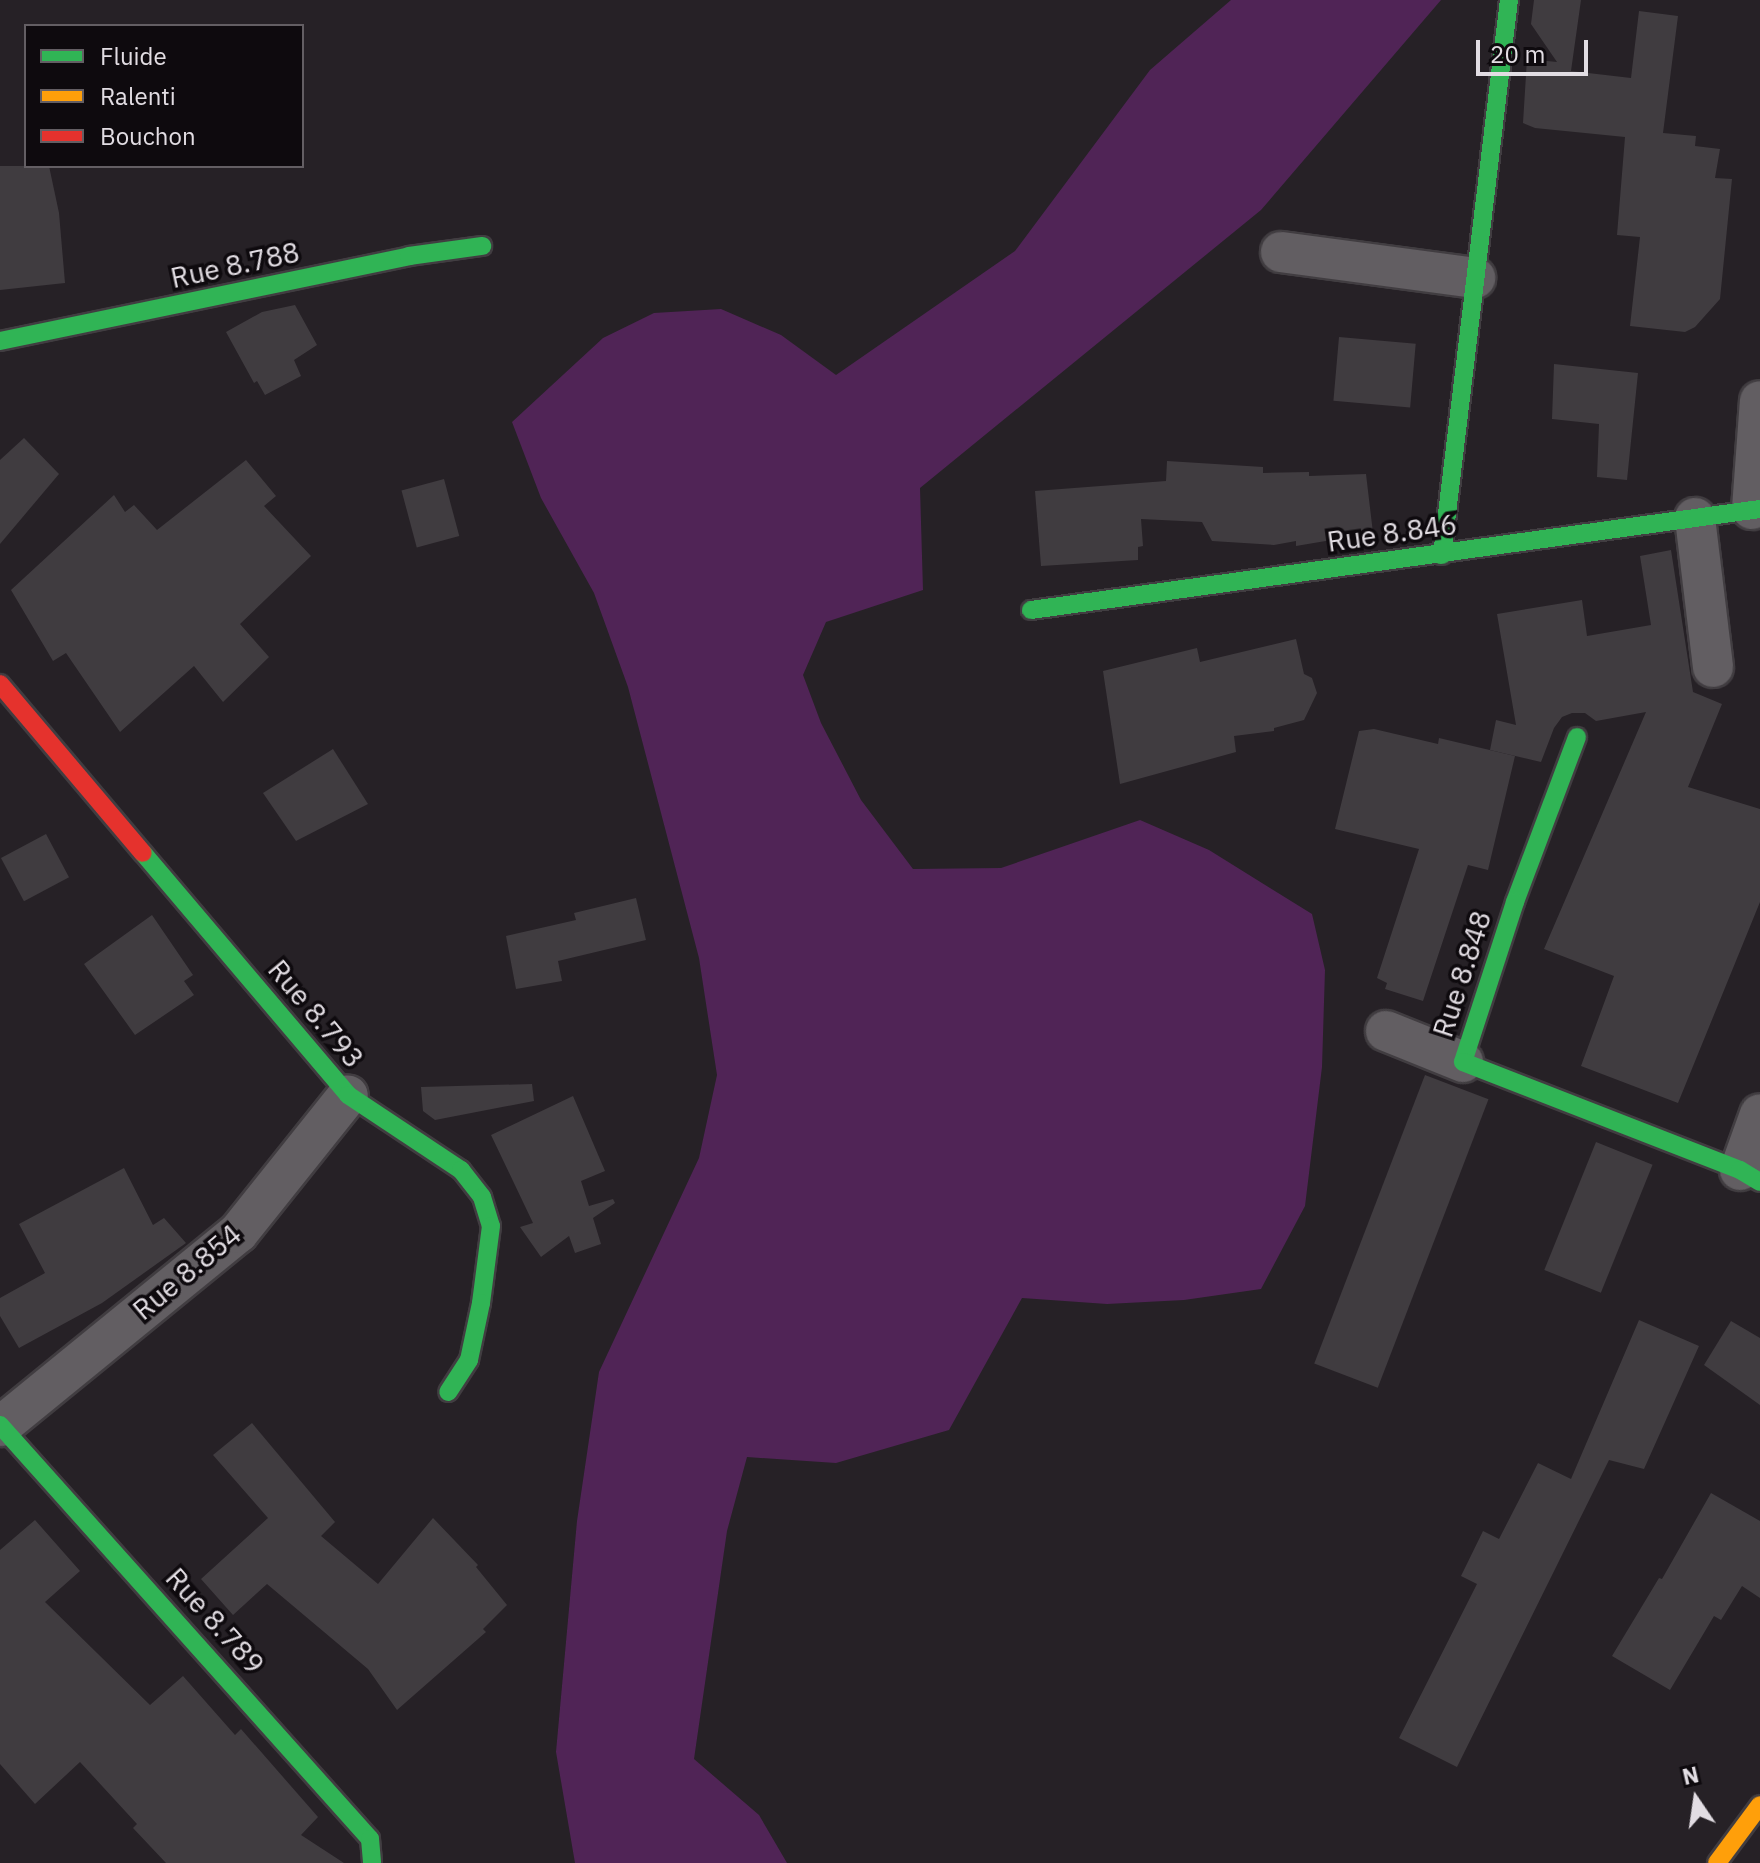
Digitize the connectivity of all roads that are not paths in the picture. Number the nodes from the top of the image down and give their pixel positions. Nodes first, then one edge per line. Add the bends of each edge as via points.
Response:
1 (1509, 0) edge
2 (482, 246) dead end
3 (1281, 252) dead end
4 (1475, 278) junction
5 (0, 341) edge
6 (1760, 401) edge
7 (1756, 509) edge
8 (1695, 518) junction
9 (1442, 555) junction
10 (1031, 610) dead end
11 (1713, 667) dead end
12 (0, 684) edge
13 (1577, 737) dead end
14 (1386, 1031) dead end
15 (1463, 1062) junction
16 (348, 1095) junction
17 (1760, 1114) edge
18 (1750, 1176) edge
19 (448, 1392) dead end
20 (0, 1426) edge
21 (1760, 1805) edge
22 (372, 1863) edge
23 (1717, 1863) edge

1 - 4 main road
2 - 5 main road, Rue 8.788 via 409,256
3 - 4 street
4 - 9 main road
6 - 7 street
7 - 8 main road, Rue 8.846
8 - 9 main road, Rue 8.846
8 - 11 street
9 - 10 main road, Rue 8.846
12 - 16 main road, Rue 8.793
13 - 15 main road, Rue 8.848
14 - 15 street
15 - 18 main road, Rue 8.848
16 - 19 main road, Rue 8.793 via 461,1170 482,1197 491,1226 481,1303 469,1360
16 - 20 street, Rue 8.854 via 238,1233
17 - 18 street
20 - 22 main road, Rue 8.789 via 370,1839
21 - 23 main road

